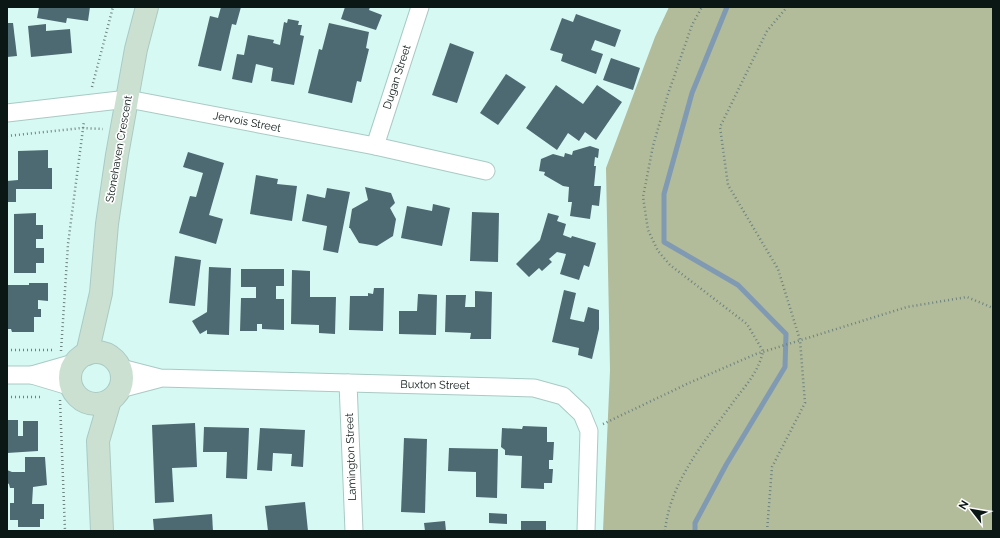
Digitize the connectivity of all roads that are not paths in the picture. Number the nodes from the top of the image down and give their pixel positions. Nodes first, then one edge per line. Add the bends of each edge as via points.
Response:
1 (147, 7) edge
2 (420, 7) edge
3 (128, 100) junction
4 (7, 113) edge
5 (375, 146) junction
6 (486, 171) dead end
7 (101, 293) junction
8 (71, 372) junction
9 (7, 375) edge
10 (115, 378) junction
11 (348, 383) junction
12 (98, 441) junction
13 (102, 531) edge
14 (354, 531) edge
15 (586, 531) edge

1 - 3 street, Stonehaven Crescent via 136,49
2 - 5 street, Dugan Street
3 - 4 street, Jervois Street
3 - 5 street, Jervois Street
3 - 7 street, Stonehaven Crescent via 107,224
5 - 6 street, Jervois Street
7 - 8 street, Stonehaven Crescent
7 - 10 street, Stonehaven Crescent
8 - 9 street
8 - 10 street via 101,352
8 - 10 street via 98,404
8 - 12 street, Stonehaven Crescent
10 - 11 street, Buxton Street
10 - 12 street, Stonehaven Crescent
11 - 14 street, Lamington Street
11 - 15 street, Buxton Street via 534,388 563,396 582,414 589,431
12 - 13 street, Stonehaven Crescent

